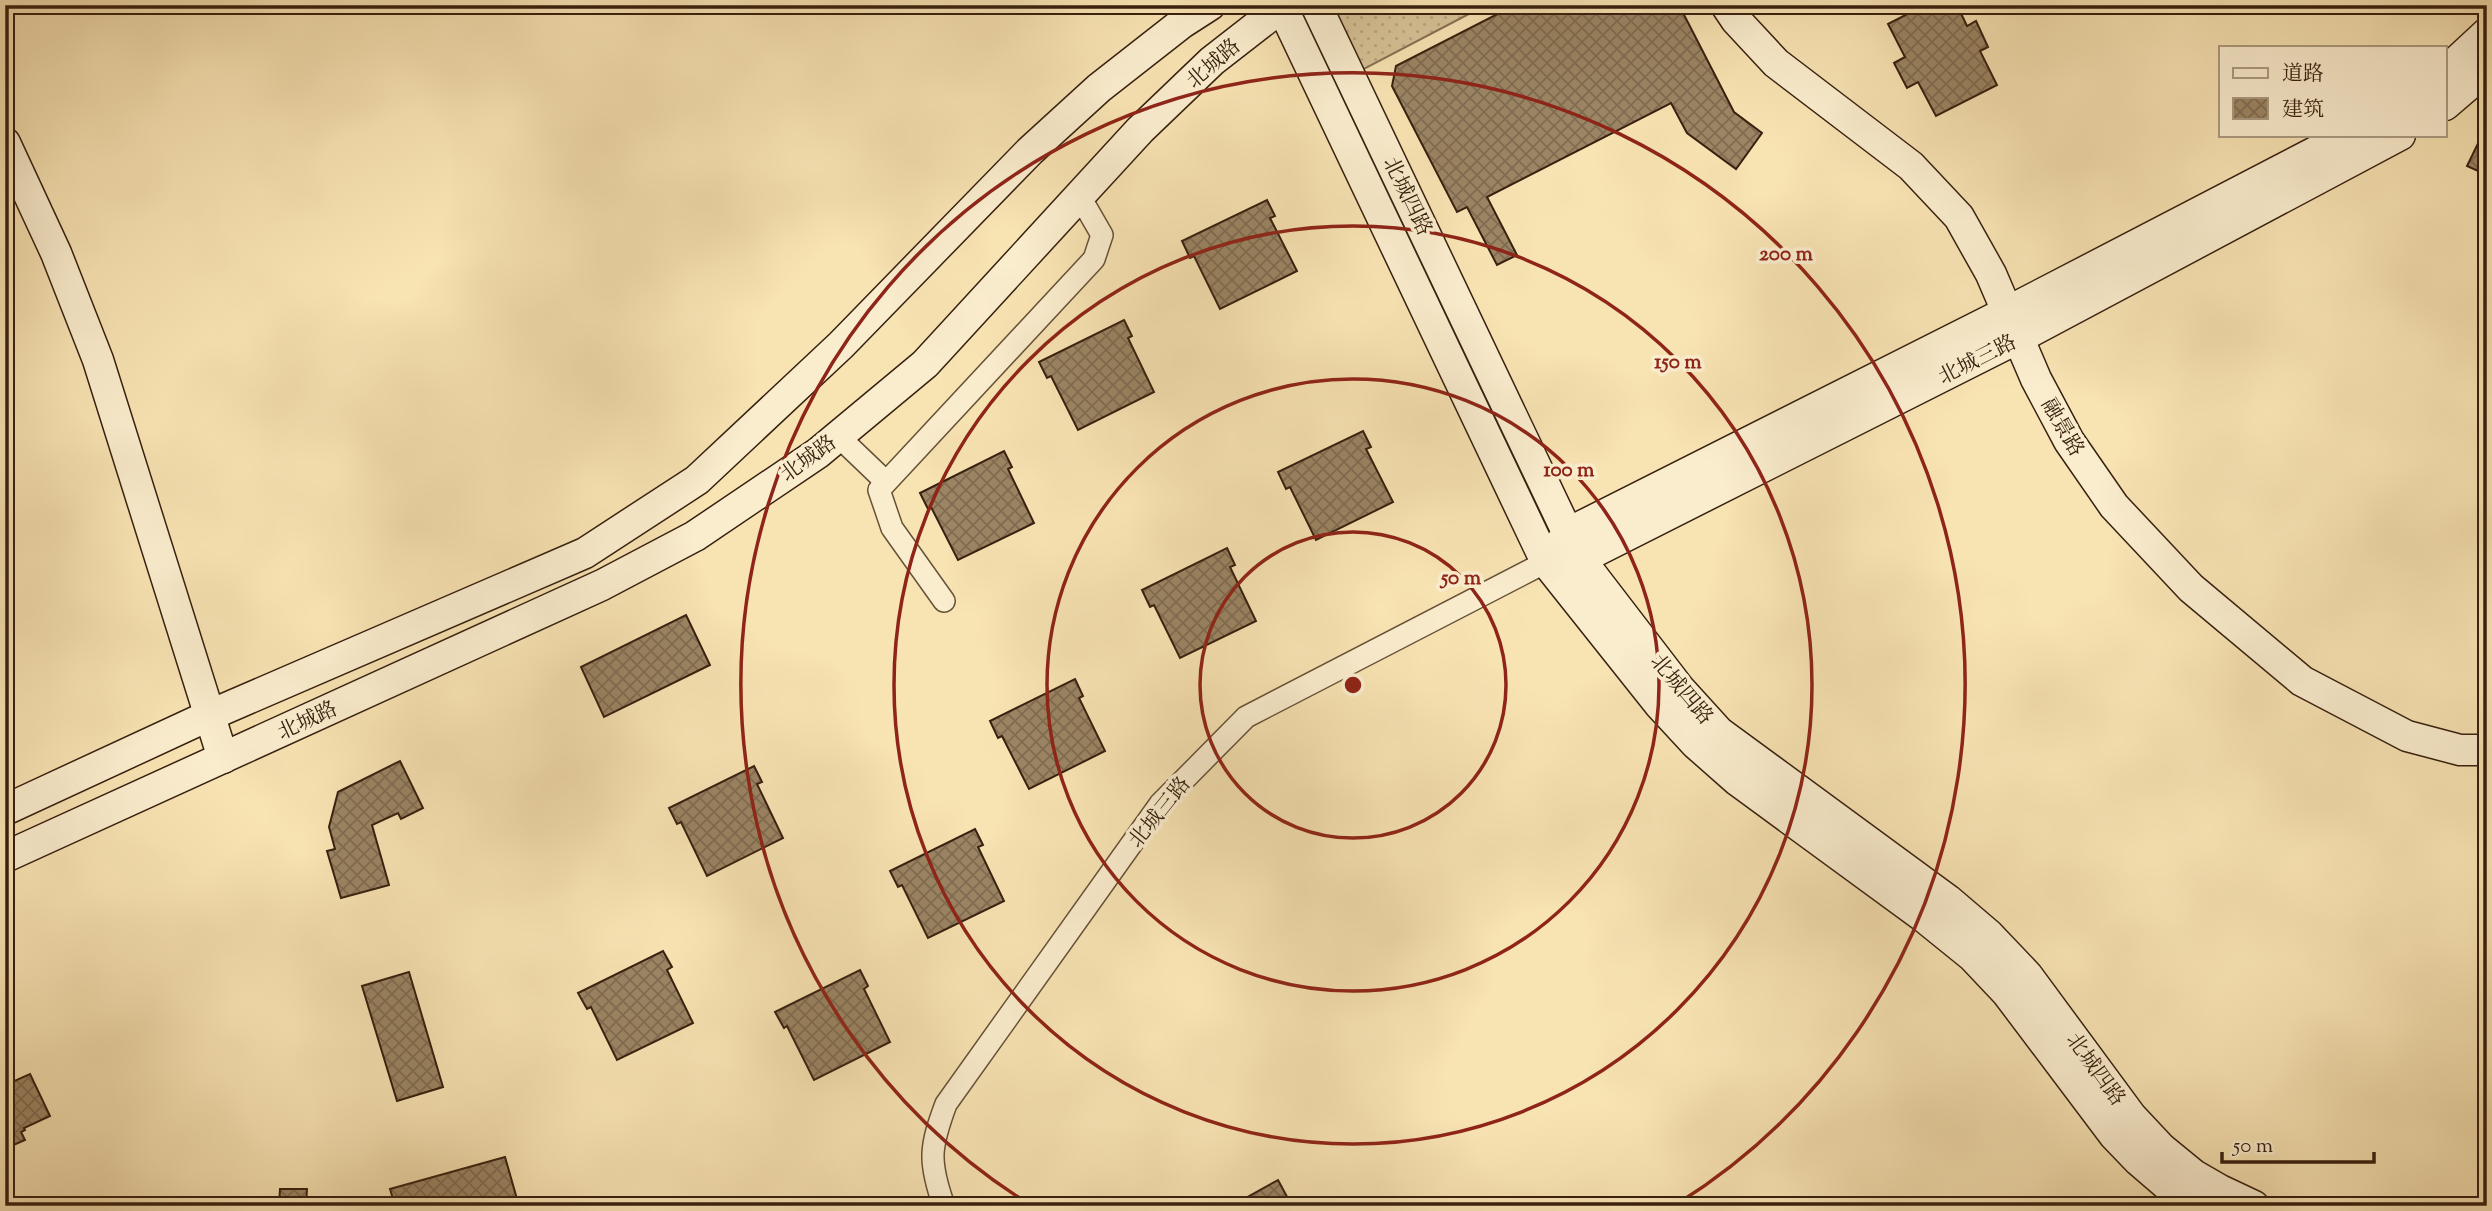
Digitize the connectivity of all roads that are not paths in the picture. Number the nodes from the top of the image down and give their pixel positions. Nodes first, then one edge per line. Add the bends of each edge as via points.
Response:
1 (1210, 5) edge
2 (1316, 5) edge
3 (1726, 5) edge
4 (1283, 6) edge
5 (2487, 33) edge
6 (2487, 69) edge
7 (2446, 71) edge
8 (2446, 104) edge
9 (2346, 136) edge
10 (2398, 136) edge
11 (5, 143) edge
12 (1079, 195) junction
13 (2013, 325) junction
14 (838, 436) junction
15 (885, 481) junction
16 (1574, 546) junction
17 (1546, 562) junction
18 (944, 601) dead end
19 (208, 716) junction
20 (2487, 750) edge
21 (223, 758) junction
22 (5, 810) edge
23 (5, 857) edge
24 (944, 1206) edge
25 (2196, 1206) edge
26 (2254, 1206) edge

1 - 19 main road, 北城路 via 1099,88 1050,133 841,345 697,480 585,553
2 - 16 main road, 北城四路
3 - 13 main road, 融景路 via 1776,63 1911,166 1944,200 1970,234
4 - 12 main road, 北城路 via 1212,61
4 - 17 main road, 北城四路
5 - 7 main road
6 - 8 main road
9 - 13 main road, 北城三路
10 - 13 main road, 北城三路
11 - 19 main road via 56,253 98,360
12 - 14 main road, 北城路 via 925,364
12 - 15 street via 1102,235 1094,259
13 - 16 main road, 北城三路
13 - 20 main road, 融景路 via 2069,441 2114,506 2191,589 2302,681 2407,736 2460,750
14 - 15 street
14 - 21 main road, 北城路 via 695,536 602,585
15 - 18 street via 878,491 892,528
16 - 17 main road, 北城三路
16 - 26 main road, 北城四路 via 1679,688 1719,732 1989,935 2027,975 2131,1116 2161,1148 2193,1175
17 - 24 street, 北城三路 via 1246,717 1160,804 946,1104 933,1138 934,1176
17 - 25 main road, 北城四路 via 1696,744 1972,956 2007,993 2114,1135 2157,1177
19 - 21 main road
19 - 22 main road, 北城路
21 - 23 main road, 北城路

